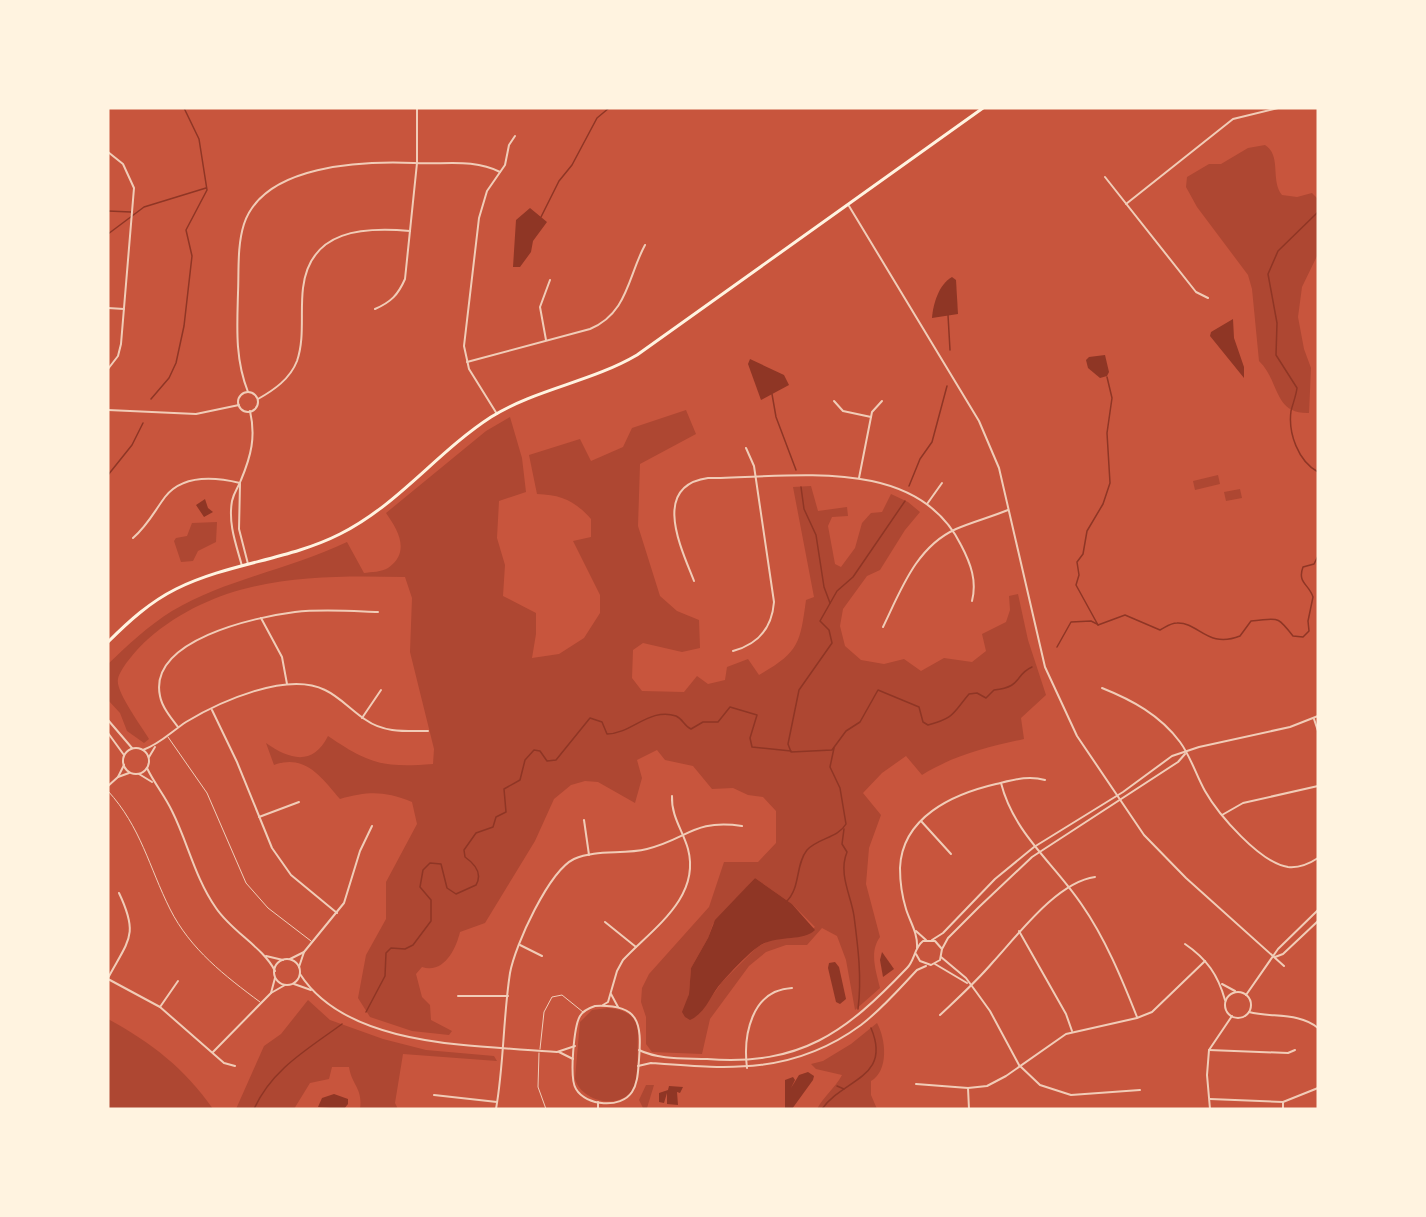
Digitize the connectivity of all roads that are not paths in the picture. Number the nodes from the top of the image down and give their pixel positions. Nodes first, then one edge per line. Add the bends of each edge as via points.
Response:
1 (417, 108) edge
2 (983, 108) edge
3 (1278, 108) edge
4 (1258, 110) edge
5 (514, 136) dead end
6 (108, 152) edge
7 (417, 163) junction
8 (500, 172) junction
9 (1105, 177) dead end
10 (1126, 204) junction
11 (849, 206) junction
12 (410, 231) junction
13 (645, 245) dead end
14 (550, 280) dead end
15 (1208, 298) dead end
16 (108, 308) edge
17 (124, 309) junction
18 (375, 309) dead end
19 (546, 340) junction
20 (467, 362) junction
21 (108, 369) edge
22 (248, 392) junction
23 (258, 399) junction
24 (834, 401) dead end
25 (882, 401) dead end
26 (240, 405) junction
27 (108, 410) edge
28 (250, 411) junction
29 (497, 414) junction
30 (871, 417) junction
31 (746, 448) dead end
32 (755, 477) junction
33 (860, 478) junction
34 (240, 483) junction
35 (942, 483) dead end
36 (927, 504) junction
37 (1009, 510) junction
38 (953, 530) junction
39 (133, 538) dead end
40 (248, 564) junction
41 (242, 566) junction
42 (694, 581) dead end
43 (972, 601) dead end
44 (378, 612) dead end
45 (261, 618) junction
46 (883, 627) dead end
47 (108, 642) edge
48 (733, 651) dead end
49 (287, 684) junction
50 (1102, 688) dead end
51 (381, 690) dead end
52 (212, 709) junction
53 (1318, 716) edge
54 (362, 718) junction
55 (1313, 718) junction
56 (108, 720) edge
57 (178, 727) junction
58 (1318, 730) edge
59 (428, 731) dead end
60 (108, 733) edge
61 (167, 736) junction
62 (156, 745) junction
63 (132, 748) junction
64 (143, 750) junction
65 (1186, 753) junction
66 (124, 755) junction
67 (149, 757) junction
68 (124, 765) junction
69 (147, 768) junction
70 (131, 773) junction
71 (139, 774) junction
72 (118, 777) junction
73 (1045, 780) dead end
74 (153, 782) junction
75 (1001, 783) junction
76 (108, 786) edge
77 (1318, 786) edge
78 (108, 791) edge
79 (672, 796) dead end
80 (1116, 796) junction
81 (1120, 801) junction
82 (299, 802) dead end
83 (1222, 814) junction
84 (259, 817) junction
85 (584, 820) dead end
86 (921, 821) junction
87 (372, 826) dead end
88 (742, 826) dead end
89 (682, 834) junction
90 (1034, 847) junction
91 (1038, 853) junction
92 (951, 854) dead end
93 (590, 855) junction
94 (1318, 858) edge
95 (1095, 877) dead end
96 (1070, 888) junction
97 (119, 893) dead end
98 (1318, 910) edge
99 (337, 913) junction
100 (1318, 921) edge
101 (605, 922) dead end
102 (915, 931) junction
103 (1019, 931) junction
104 (926, 940) junction
105 (932, 940) junction
106 (312, 942) junction
107 (1185, 944) dead end
108 (520, 945) junction
109 (636, 947) junction
110 (942, 949) junction
111 (304, 952) junction
112 (916, 952) junction
113 (265, 956) junction
114 (542, 957) dead end
115 (941, 957) junction
116 (1275, 957) junction
117 (283, 960) junction
118 (290, 960) junction
119 (1205, 961) junction
120 (934, 964) junction
121 (928, 965) junction
122 (1284, 966) dead end
123 (299, 967) junction
124 (275, 971) junction
125 (300, 974) junction
126 (276, 977) junction
127 (108, 979) edge
128 (178, 981) dead end
129 (1221, 983) junction
130 (293, 984) junction
131 (969, 984) junction
132 (285, 985) junction
133 (792, 988) dead end
134 (311, 990) junction
135 (1238, 992) junction
136 (271, 993) junction
137 (611, 994) junction
138 (1246, 995) junction
139 (458, 996) dead end
140 (508, 996) junction
141 (261, 1003) junction
142 (1226, 1003) junction
143 (603, 1006) junction
144 (618, 1007) junction
145 (160, 1008) junction
146 (1249, 1011) junction
147 (583, 1012) junction
148 (940, 1015) dead end
149 (1232, 1016) junction
150 (1137, 1018) junction
151 (1318, 1028) edge
152 (1072, 1032) junction
153 (575, 1046) junction
154 (504, 1048) junction
155 (540, 1050) junction
156 (639, 1050) junction
157 (1209, 1050) junction
158 (1295, 1050) dead end
159 (213, 1052) junction
160 (557, 1052) junction
161 (573, 1060) junction
162 (746, 1061) junction
163 (1019, 1065) junction
164 (235, 1066) dead end
165 (638, 1066) junction
166 (747, 1068) junction
167 (916, 1084) dead end
168 (968, 1088) junction
169 (1318, 1088) edge
170 (1140, 1090) dead end
171 (434, 1095) dead end
172 (1210, 1099) junction
173 (497, 1102) junction
174 (598, 1102) junction
175 (1283, 1102) junction
176 (610, 1103) junction
177 (495, 1109) edge
178 (546, 1109) edge
179 (598, 1109) edge
180 (607, 1109) edge
181 (969, 1109) edge
182 (1210, 1109) edge
183 (1283, 1109) edge

1 - 7 street
2 - 11 main road
3 - 4 street
4 - 10 street via 1228,122
5 - 8 street
6 - 17 street via 123,164 134,188
7 - 8 street via 477,164
7 - 12 street
7 - 22 street via 354,162 329,166 279,186 260,198 250,211 240,241 237,336 237,358
8 - 20 street via 487,191 478,218 464,346
9 - 10 street
10 - 15 street via 1196,292
11 - 29 main road via 637,355 601,374 527,398
11 - 37 street via 979,421 999,468
12 - 18 street via 405,279 398,295
12 - 23 street via 378,228 349,232 333,239 317,254 306,272 301,346 296,363 278,386
13 - 19 street via 629,289 606,321
14 - 19 street via 540,307
16 - 17 street
17 - 21 street via 118,356
19 - 20 street
20 - 29 street
22 - 23 street
22 - 26 street via 240,398
23 - 28 street via 256,408
24 - 30 street via 843,411
25 - 30 street
26 - 27 street via 196,414
26 - 28 street
28 - 34 street via 254,440
29 - 40 main road via 361,523 324,541
30 - 33 street
31 - 32 street
32 - 33 street
32 - 42 street via 702,478 688,485 678,498 676,536
32 - 48 street via 773,610 760,638
33 - 36 street via 898,488
34 - 39 street via 215,478 186,483 166,496 148,525
34 - 40 street via 239,529
34 - 41 street via 234,491 231,521
35 - 36 street
36 - 38 street
37 - 38 street
37 - 80 street via 1047,673 1077,736
38 - 43 street via 971,568 975,588
38 - 46 street via 918,561
40 - 41 main road
41 - 47 main road via 197,580 161,597
44 - 45 street via 311,611
45 - 49 street via 282,657
45 - 57 street via 195,641 166,662 160,676 160,696
49 - 52 street via 241,696
49 - 54 street via 323,688
50 - 65 street via 1146,710 1171,732
51 - 54 street
52 - 57 street
52 - 84 street
53 - 55 street
54 - 59 street via 393,730
55 - 58 street
55 - 65 street
56 - 63 street
57 - 61 street
60 - 66 street
61 - 62 street
61 - 106 lane via 207,793 246,882 268,908
62 - 64 street
62 - 67 street
63 - 64 street
63 - 66 street
64 - 67 street
65 - 80 street via 1172,756
65 - 81 street
65 - 83 street via 1204,790
66 - 68 street
67 - 69 street
68 - 70 street
68 - 72 street
69 - 71 street
69 - 74 street
70 - 71 street
70 - 72 street
71 - 74 street
72 - 76 street
73 - 75 street via 1031,776
74 - 113 street via 173,812 214,906 233,929
75 - 86 street via 963,793
75 - 90 street via 1013,818
77 - 83 street via 1243,803
78 - 141 lane via 130,818 181,927 209,961
79 - 89 street via 671,806
80 - 81 street
80 - 90 street
81 - 91 street
81 - 116 street via 1159,852
82 - 84 street
83 - 94 street via 1272,861 1294,867
84 - 99 street via 272,848 291,875
85 - 93 street
86 - 92 street
86 - 102 street via 905,844 900,867 905,905
87 - 99 street
88 - 89 street via 709,824
89 - 93 street via 645,850
89 - 109 street via 690,868 684,896
90 - 91 street
90 - 105 street
91 - 96 street
91 - 110 street via 995,890
93 - 108 street via 570,862 555,875
95 - 96 street via 1085,878
96 - 103 street
96 - 150 street via 1088,914
97 - 127 street via 131,921 131,932
98 - 116 street via 1278,949
99 - 106 street
100 - 116 street
101 - 109 street
102 - 104 street
102 - 112 street
103 - 131 street
103 - 152 street via 1066,1014
104 - 105 street
104 - 112 street
105 - 110 street
106 - 111 street
107 - 119 street
108 - 114 street
108 - 140 street via 510,971
109 - 137 street via 617,971
110 - 115 street
111 - 118 street
111 - 123 street
112 - 121 street via 920,961
112 - 162 street via 910,965 875,1002 840,1030 786,1054
113 - 117 street
113 - 124 street
115 - 120 street
115 - 131 street
116 - 122 street
116 - 138 street
117 - 118 street
117 - 124 street
118 - 123 street
119 - 129 street
119 - 150 street via 1158,1006
120 - 121 street
120 - 131 street
121 - 166 street via 917,970 874,1014 844,1036 799,1057
123 - 125 street
124 - 126 street
125 - 130 street
125 - 134 street
126 - 132 street
126 - 136 street
127 - 145 street
128 - 145 street
129 - 135 street
129 - 142 street
130 - 132 street
130 - 134 street
131 - 148 street
131 - 163 street via 990,1011
132 - 136 street
133 - 162 street via 774,993 759,1007 747,1027
134 - 154 street via 350,1016 392,1033 439,1043
135 - 138 street
135 - 142 street via 1231,994
136 - 141 street
137 - 143 street
137 - 144 street
138 - 146 street via 1251,1004
139 - 140 street
140 - 154 street
141 - 159 street
142 - 149 street
143 - 144 street
143 - 147 street
144 - 156 street via 632,1013 638,1022
145 - 159 street
146 - 149 street
146 - 151 street via 1300,1018
147 - 153 street via 577,1023
147 - 155 lane via 562,995 552,997 544,1012
149 - 157 street
150 - 152 street
152 - 163 street
153 - 160 street
153 - 161 street
154 - 155 street
154 - 173 street
155 - 160 street
155 - 178 lane via 538,1087
156 - 162 street via 652,1055
156 - 165 street
157 - 158 street
157 - 172 street
159 - 164 street via 224,1063
160 - 161 street
161 - 174 street via 576,1090
162 - 166 street
163 - 168 street via 995,1082
163 - 170 street via 1040,1085 1060,1093
165 - 166 street via 651,1063
165 - 176 street via 630,1095
167 - 168 street
168 - 181 street
169 - 175 street
171 - 173 street
172 - 175 street
172 - 182 street
173 - 177 street
174 - 176 street
174 - 179 street
175 - 183 street
176 - 180 street

